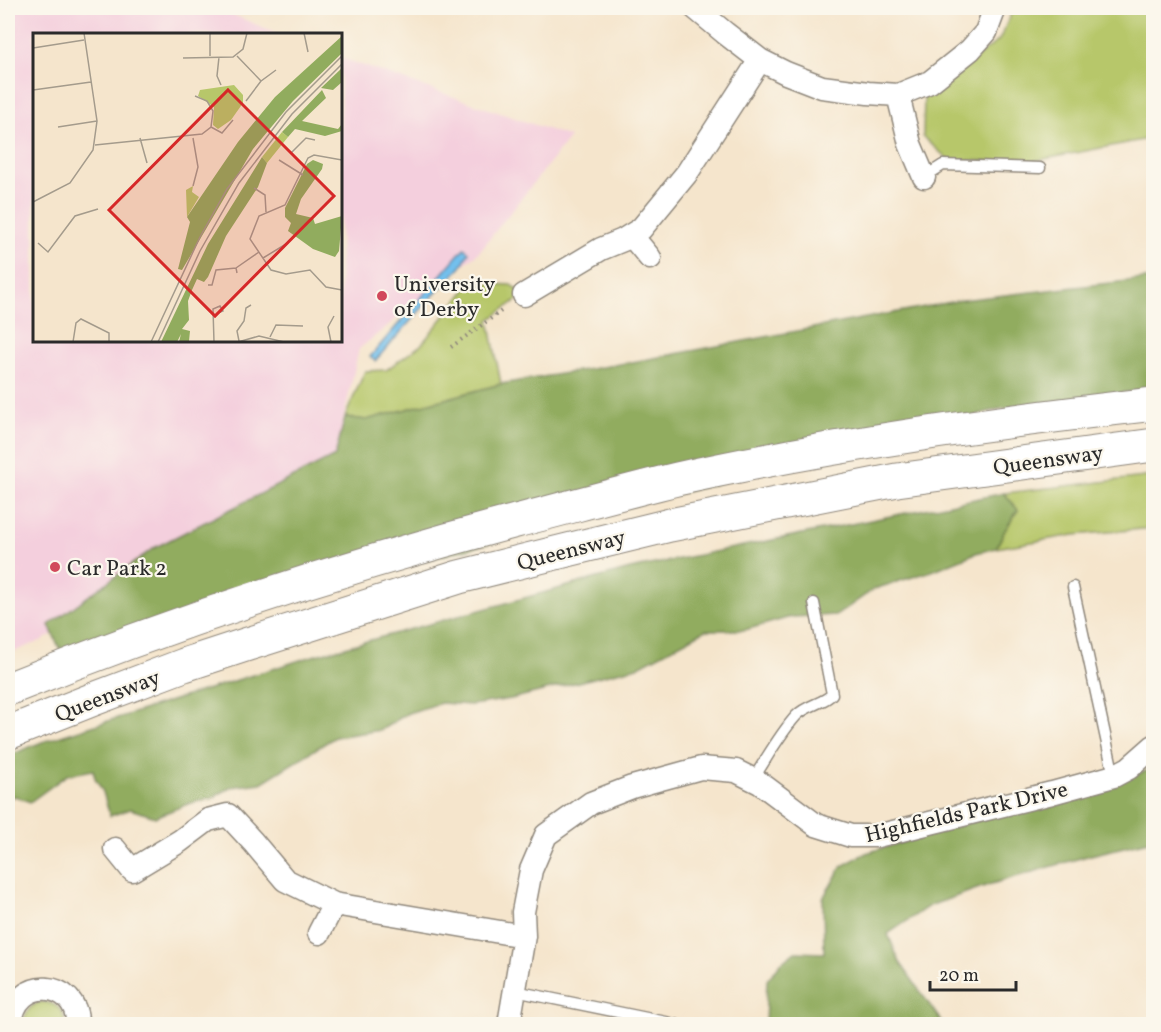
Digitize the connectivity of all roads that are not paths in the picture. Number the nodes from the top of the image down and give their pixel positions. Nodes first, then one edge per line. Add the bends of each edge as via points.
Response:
1 (694, 8) edge
2 (995, 8) edge
3 (760, 60) junction
4 (898, 95) junction
5 (1040, 168) dead end
6 (924, 177) joint
7 (631, 235) junction
8 (650, 258) dead end
9 (524, 295) road end
10 (1154, 404) edge
11 (1154, 445) edge
12 (1073, 586) dead end
13 (814, 603) dead end
14 (8, 689) edge
15 (8, 733) edge
16 (1154, 746) edge
17 (1114, 776) junction
18 (753, 779) junction
19 (115, 849) dead end
20 (334, 904) junction
21 (319, 933) dead end
22 (524, 936) junction
23 (515, 992) junction
24 (11, 1024) edge
25 (77, 1024) edge
26 (509, 1024) edge
27 (676, 1024) edge

1 - 3 street
2 - 4 street via 986,32 970,50 930,82
3 - 4 street via 822,87
3 - 7 street via 687,173 641,229
4 - 6 street via 910,144
5 - 6 lane via 943,165
7 - 8 street
7 - 9 street
10 - 14 highway, Queensway via 933,431 677,479 310,580
11 - 15 highway, Queensway via 897,480 566,550 459,577 184,665
12 - 17 lane
13 - 18 lane via 832,694 797,715
16 - 17 street, Highfields Park Drive
17 - 18 street, Highfields Park Drive via 877,836 851,836 816,825
18 - 22 street, Highfields Park Drive via 736,771 701,768 632,787 573,816 546,835 531,870 523,912
19 - 20 street via 132,870 208,820 228,815 285,880
20 - 21 street
20 - 22 street
22 - 23 street, Highfields Park Drive
23 - 26 street, Highfields Park Drive
23 - 27 lane
24 - 25 street via 18,1001 40,989 64,996 75,1009

